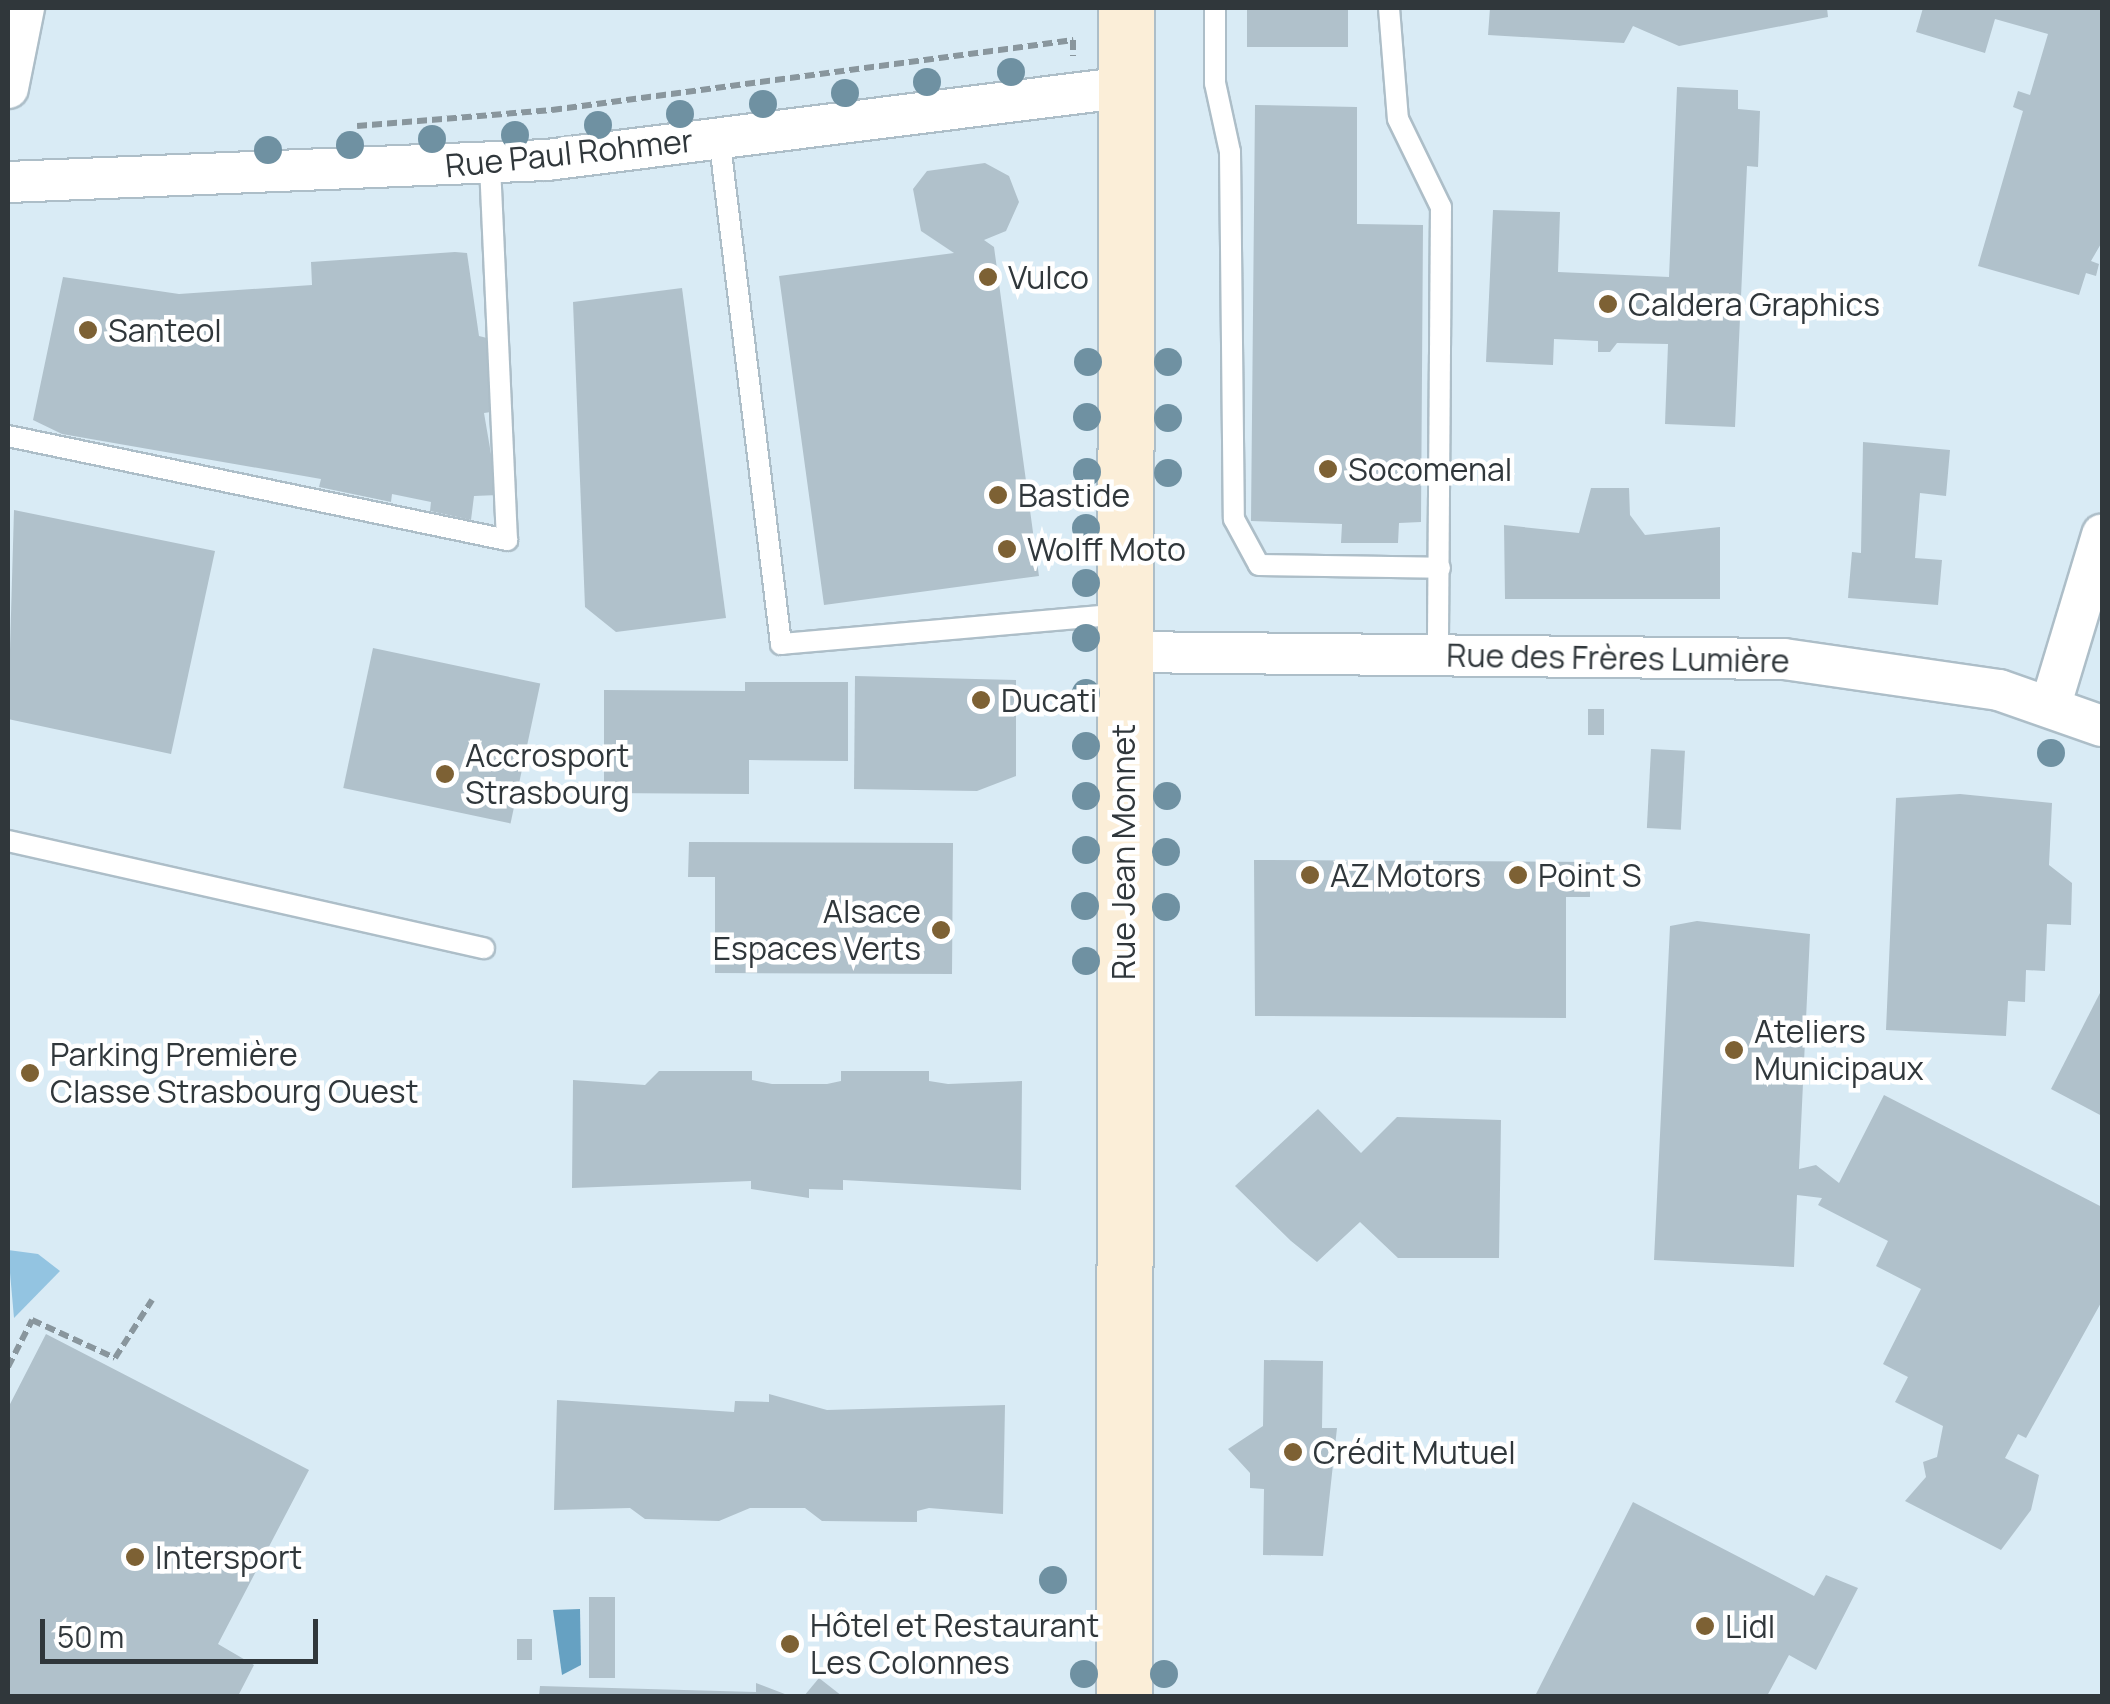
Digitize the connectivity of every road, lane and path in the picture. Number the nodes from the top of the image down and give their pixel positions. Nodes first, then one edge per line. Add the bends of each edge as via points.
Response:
1 (24, 8) edge
2 (1126, 8) edge
3 (1215, 8) edge
4 (1388, 8) edge
5 (1101, 87) junction
6 (8, 88) edge
7 (344, 126) dead end
8 (719, 136) junction
9 (490, 165) junction
10 (8, 182) edge
11 (8, 436) edge
12 (2102, 535) edge
13 (1440, 568) junction
14 (1124, 632) junction
15 (1438, 654) junction
16 (2051, 704) junction
17 (2102, 726) edge
18 (8, 841) edge
19 (484, 948) dead end
20 (152, 1300) dead end
21 (10, 1357) edge
22 (8, 1367) edge
23 (1124, 1696) edge

1 - 6 street
2 - 5 street, Rue Jean Monnet
3 - 13 lane via 1214,84 1230,152 1234,519 1259,566
4 - 13 lane via 1398,119 1441,206
5 - 7 path via 1073,40 552,110
5 - 8 street, Rue Paul Rohmer
5 - 14 street, Rue Jean Monnet
8 - 9 street, Rue Paul Rohmer
8 - 14 lane via 781,644
9 - 10 street, Rue Paul Rohmer
9 - 11 lane via 507,540
12 - 16 street
13 - 15 lane
14 - 15 street, Rue des Frères Lumière
14 - 23 street, Rue Jean Monnet
15 - 16 street, Rue des Frères Lumière via 1784,659 1896,669
16 - 17 street, Rue des Frères Lumière
18 - 19 lane
20 - 21 path via 115,1358 32,1320
21 - 22 path

